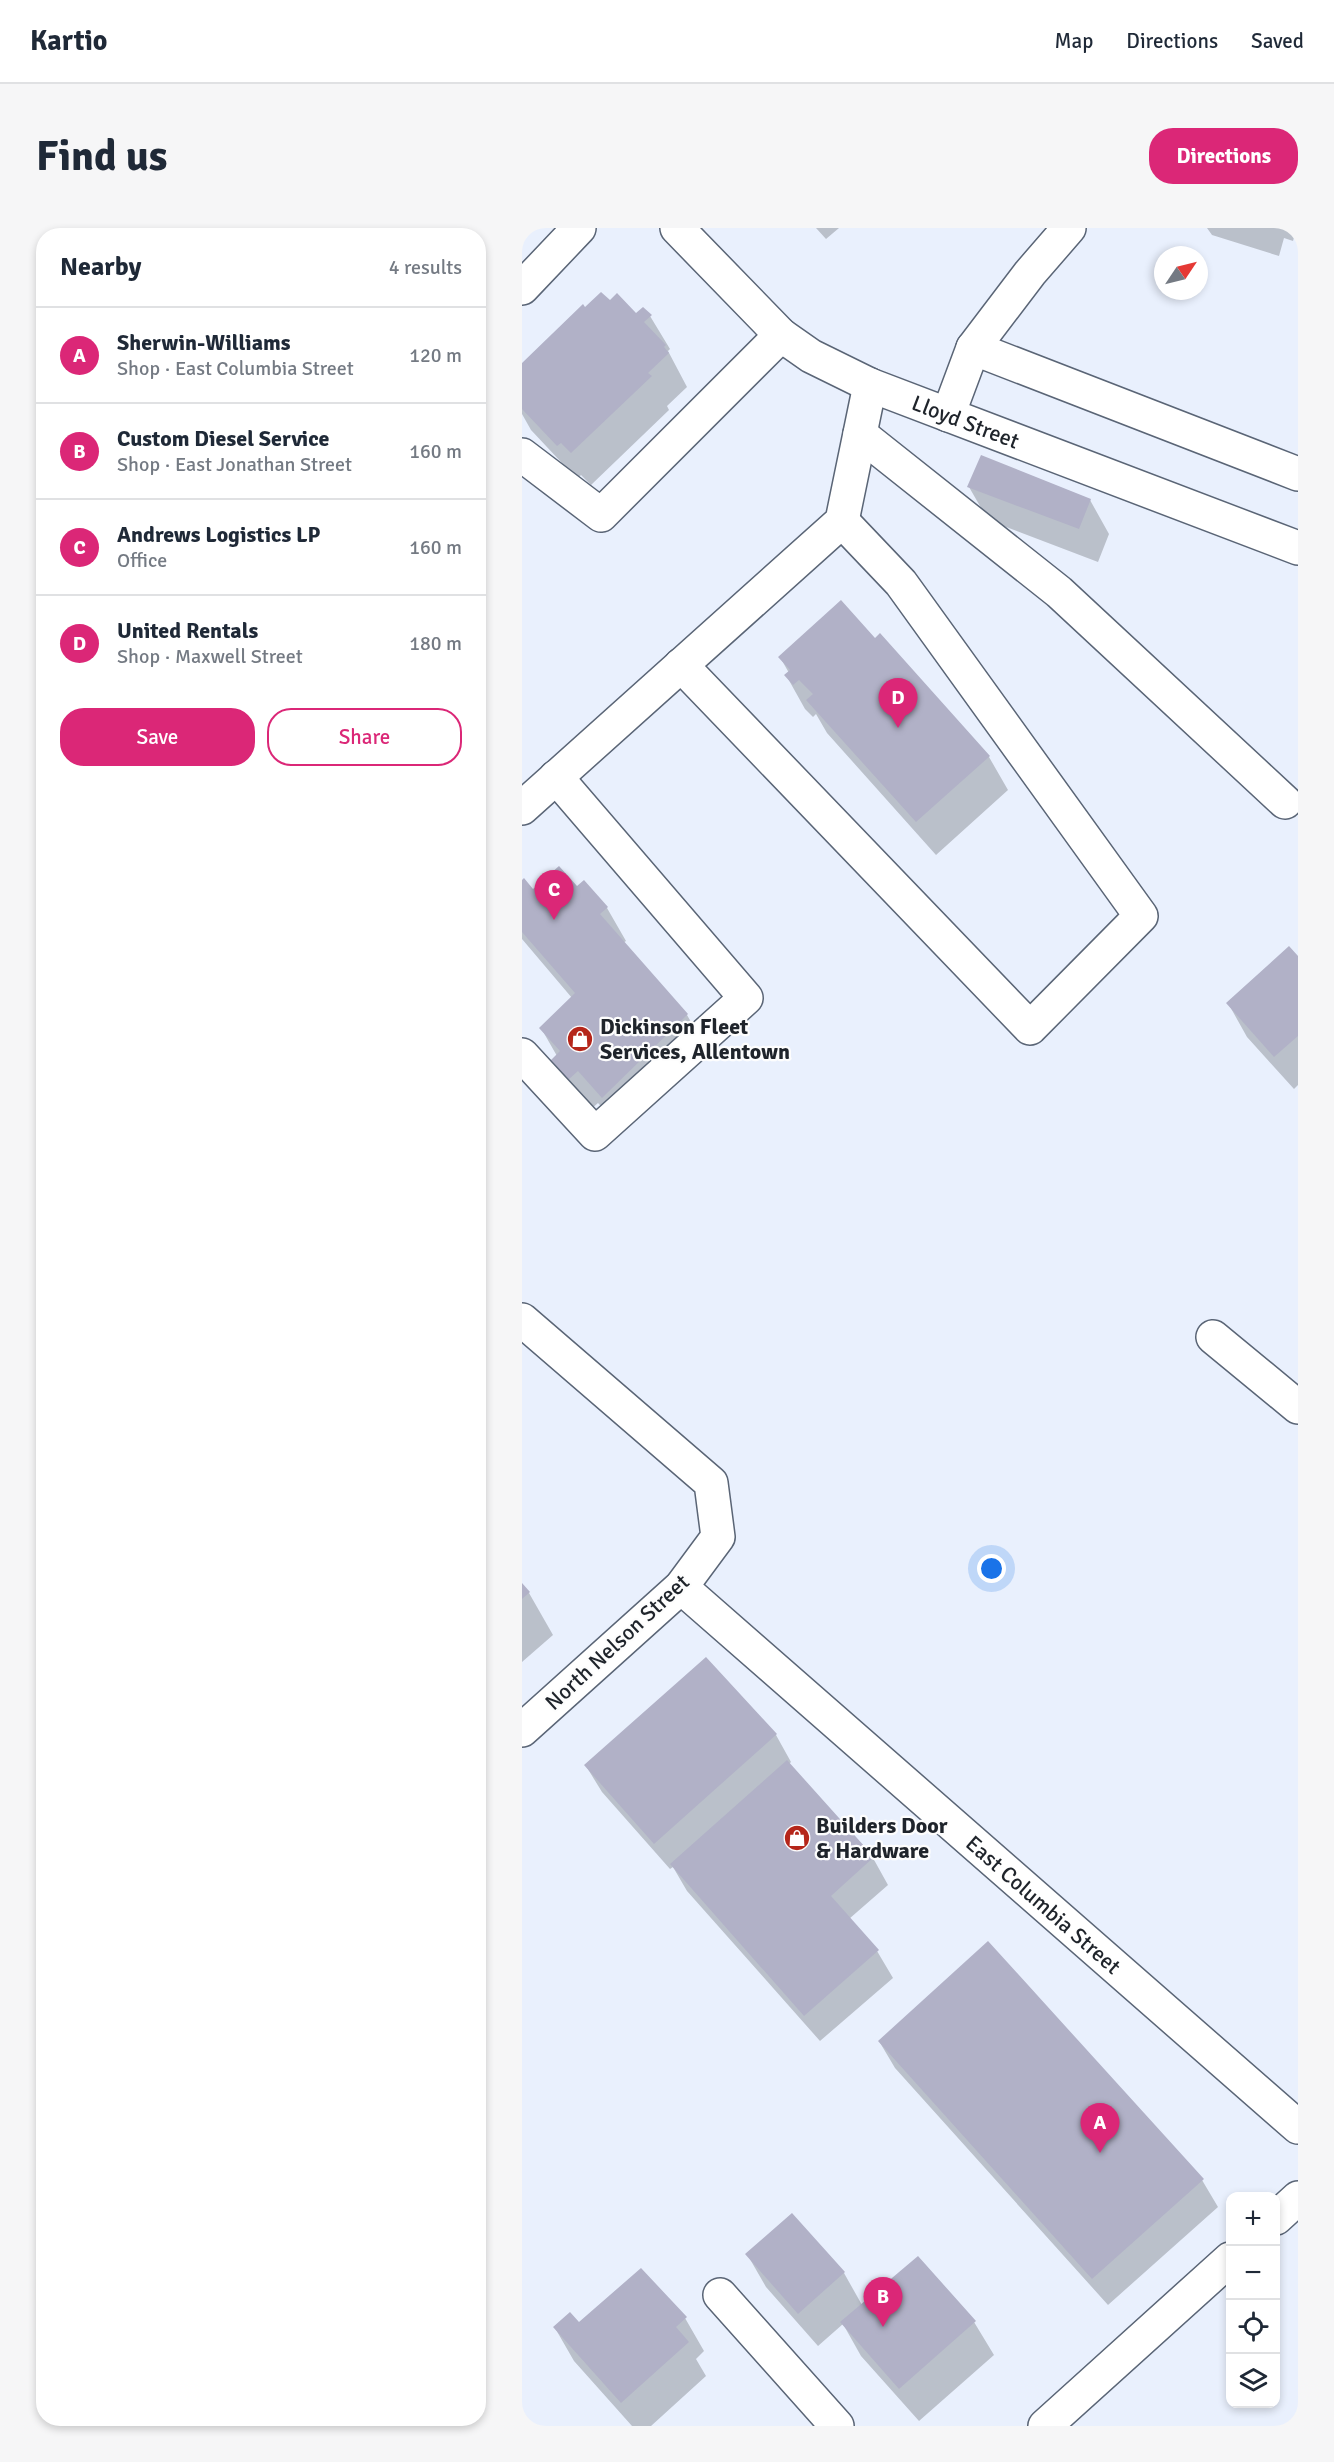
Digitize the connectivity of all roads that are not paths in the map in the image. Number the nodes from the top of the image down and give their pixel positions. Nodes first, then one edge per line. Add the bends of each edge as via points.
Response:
1 (579, 228) edge
2 (677, 228) edge
3 (1069, 228) edge
4 (522, 288) edge
5 (781, 335) junction
6 (973, 348) junction
7 (870, 385) junction
8 (948, 415) junction
9 (860, 434) junction
10 (522, 455) edge
11 (1298, 474) edge
12 (842, 521) junction
13 (1298, 548) edge
14 (681, 665) junction
15 (556, 777) junction
16 (1285, 802) dead end
17 (522, 808) edge
18 (522, 1055) edge
19 (522, 1320) edge
20 (1213, 1337) dead end
21 (1298, 1407) edge
22 (681, 1587) junction
23 (522, 1730) edge
24 (1298, 2127) edge
25 (1298, 2198) edge
26 (1280, 2214) edge
27 (1226, 2263) edge
28 (720, 2295) dead end
29 (837, 2426) edge
30 (1045, 2426) edge

1 - 4 street
2 - 5 street, Lloyd Street
3 - 6 street
5 - 7 street, Lloyd Street via 811,356
5 - 10 street via 601,515
6 - 8 street
6 - 11 street
7 - 8 street, Lloyd Street
7 - 9 street
8 - 13 street, Lloyd Street
9 - 12 street
9 - 16 street via 1059,592
12 - 14 street
12 - 14 street via 901,583 1141,916 1030,1028
14 - 15 street
15 - 17 street
15 - 18 street via 746,998 595,1134
19 - 22 street, North Nelson Street via 711,1483 718,1537
20 - 21 street
22 - 23 street, North Nelson Street
22 - 24 street, East Columbia Street
25 - 26 street
27 - 30 street
28 - 29 street

